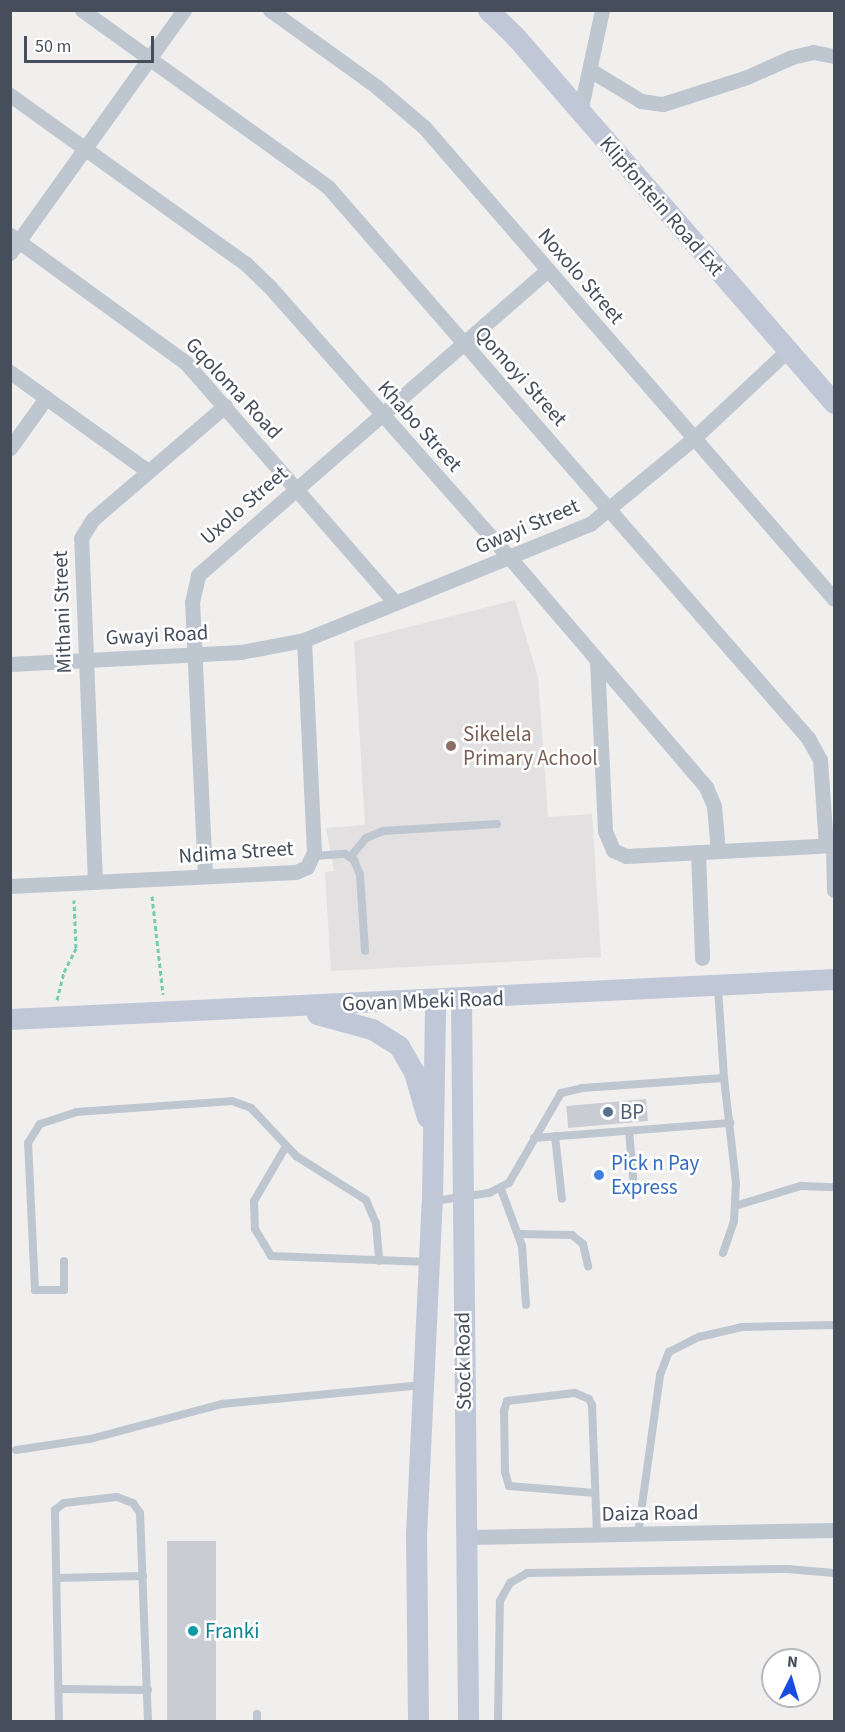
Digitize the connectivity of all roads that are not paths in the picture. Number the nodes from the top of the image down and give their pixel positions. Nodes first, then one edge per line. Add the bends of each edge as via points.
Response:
1 (82, 10) edge
2 (184, 10) edge
3 (270, 10) edge
4 (488, 10) edge
5 (602, 10) edge
6 (834, 56) edge
7 (148, 59) junction
8 (590, 70) junction
9 (10, 95) edge
10 (580, 112) junction
11 (85, 148) junction
12 (13, 243) edge
13 (548, 270) junction
14 (464, 343) junction
15 (788, 350) junction
16 (10, 372) edge
17 (45, 398) junction
18 (834, 403) edge
19 (225, 406) junction
20 (381, 415) junction
21 (694, 438) junction
22 (10, 448) edge
23 (148, 471) junction
24 (296, 488) junction
25 (610, 508) junction
26 (509, 556) junction
27 (834, 599) edge
28 (395, 603) junction
29 (304, 639) junction
30 (194, 654) junction
31 (84, 660) junction
32 (597, 661) junction
33 (10, 664) edge
34 (497, 824) dead end
35 (831, 845) edge
36 (718, 851) junction
37 (698, 852) junction
38 (314, 856) junction
39 (351, 856) junction
40 (205, 876) junction
41 (95, 882) junction
42 (10, 886) edge
43 (834, 890) edge
44 (365, 951) dead end
45 (702, 958) dead end
46 (834, 979) edge
47 (718, 987) junction
48 (435, 1000) junction
49 (461, 1000) junction
50 (290, 1007) junction
51 (10, 1019) edge
52 (724, 1078) junction
53 (730, 1123) junction
54 (629, 1131) junction
55 (555, 1136) junction
56 (534, 1138) junction
57 (285, 1148) junction
58 (434, 1149) junction
59 (634, 1187) dead end
60 (834, 1187) edge
61 (501, 1189) junction
62 (461, 1199) junction
63 (562, 1199) dead end
64 (432, 1201) junction
65 (735, 1206) junction
66 (518, 1234) junction
67 (723, 1253) dead end
68 (64, 1261) dead end
69 (379, 1261) junction
70 (429, 1262) junction
71 (588, 1266) dead end
72 (526, 1305) dead end
73 (834, 1325) edge
74 (423, 1385) junction
75 (16, 1450) dead end
76 (595, 1493) junction
77 (834, 1530) edge
78 (597, 1534) junction
79 (638, 1534) junction
80 (466, 1537) junction
81 (834, 1574) edge
82 (143, 1576) junction
83 (57, 1578) junction
84 (59, 1689) junction
85 (148, 1690) junction
86 (59, 1722) edge
87 (148, 1722) edge
88 (418, 1722) edge
89 (468, 1722) edge
90 (498, 1722) edge

1 - 7 street, Qomoyi Street
2 - 7 street
3 - 13 street, Noxolo Street via 405,110
4 - 10 main road, Klipfontein Road Ext
5 - 8 street
6 - 8 street via 813,52 792,57 747,77 663,104 641,101
7 - 11 street
7 - 14 street, Qomoyi Street via 328,187
8 - 10 street
9 - 11 street, Khabo Street
10 - 15 main road, Klipfontein Road Ext
11 - 12 street
11 - 20 street, Khabo Street via 258,275
12 - 19 street, Gqoloma Road via 186,363
13 - 14 street, Uxolo Street
13 - 21 street, Noxolo Street
14 - 20 street, Uxolo Street
14 - 25 street, Qomoyi Street
15 - 18 main road, Klipfontein Road Ext
15 - 21 street, Gwayi Street
16 - 17 street
17 - 22 street
17 - 23 street
19 - 23 street, Mithani Street
19 - 24 street, Gqoloma Road
20 - 24 street, Uxolo Street
20 - 26 street, Khabo Street
21 - 25 street, Gwayi Street
21 - 27 street, Noxolo Street
23 - 31 street, Mithani Street via 93,519 81,538
24 - 28 street, Gqoloma Road
24 - 30 street, Uxolo Street via 198,575 193,592
25 - 26 street, Gwayi Street via 590,524
25 - 35 street, Qomoyi Street via 817,750
26 - 28 street, Gwayi Street
26 - 32 street, Khabo Street
28 - 29 street, Gwayi Street
29 - 30 street, Gwayi Road via 265,650
29 - 38 street, Ndima Street
30 - 31 street, Gwayi Road
30 - 40 street, Uxolo Street
31 - 33 street, Gwayi Road
31 - 41 street, Mithani Street
32 - 36 street, Khabo Street via 710,792
32 - 37 street via 605,831 610,847 626,856
34 - 39 lane via 383,831 366,838
35 - 36 street
35 - 43 street, Qomoyi Street
36 - 37 street
37 - 45 street
38 - 39 lane
38 - 40 street, Ndima Street via 307,867 296,872
39 - 44 lane via 360,875
40 - 41 street, Ndima Street
41 - 42 street, Ndima Street
46 - 47 main road, Govan Mbeki Road
47 - 49 main road, Govan Mbeki Road
47 - 52 lane
48 - 49 main road, Govan Mbeki Road
48 - 50 main road, Govan Mbeki Road
48 - 58 main road, Stock Road
49 - 62 main road, Stock Road
50 - 51 main road, Govan Mbeki Road
50 - 58 main road via 372,1029 399,1046 414,1072
52 - 53 lane
52 - 56 lane via 569,1090 553,1101
53 - 54 lane
53 - 65 lane
54 - 55 lane
54 - 59 lane
55 - 56 lane
55 - 63 lane
56 - 61 lane via 513,1177
57 - 68 lane via 241,1101 76,1112 50,1118 30,1135 28,1143 36,1290 64,1290
57 - 69 lane via 366,1200 376,1223
57 - 69 lane via 255,1201 255,1229 265,1251 277,1258
58 - 64 main road, Stock Road
60 - 65 lane via 788,1188
61 - 62 lane
61 - 66 lane
62 - 64 lane
62 - 80 main road, Stock Road
64 - 70 main road, Stock Road
65 - 67 lane
66 - 71 lane via 572,1234 583,1244
66 - 72 lane via 524,1259
69 - 70 lane
70 - 74 main road, Stock Road
73 - 79 lane via 742,1327 699,1337 669,1352 660,1375
74 - 75 lane via 222,1404 90,1439
74 - 88 main road, Stock Road via 416,1535
76 - 76 lane via 589,1399 575,1394 507,1401 505,1472 509,1486
76 - 78 lane
77 - 79 street, Daiza Road
78 - 79 street, Daiza Road
78 - 80 street, Daiza Road
80 - 89 main road, Stock Road
81 - 90 lane via 787,1569 527,1573 510,1583 500,1600
82 - 83 lane
82 - 83 lane via 140,1513 133,1503 117,1497 64,1503 55,1510
82 - 85 lane
83 - 84 lane
84 - 85 lane
84 - 86 lane
85 - 87 lane

